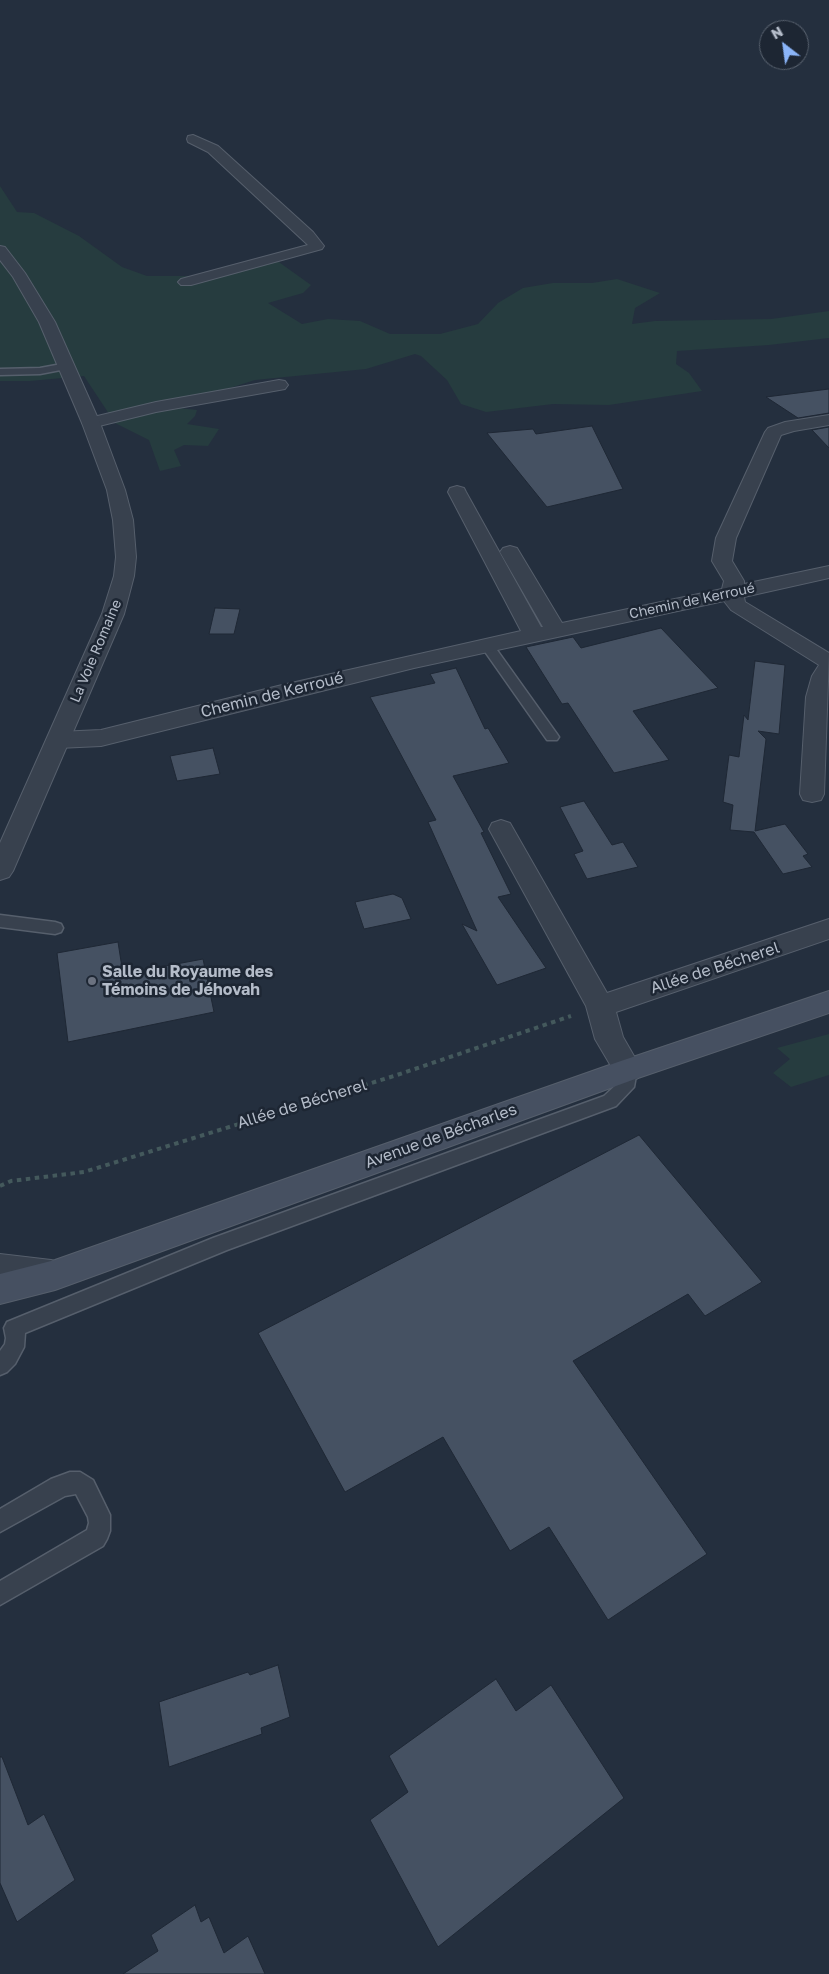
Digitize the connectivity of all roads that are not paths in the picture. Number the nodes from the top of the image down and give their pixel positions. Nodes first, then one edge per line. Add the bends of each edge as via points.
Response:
1 (193, 139) dead end
2 (0, 250) edge
3 (186, 282) dead end
4 (66, 366) junction
5 (0, 372) edge
6 (279, 385) dead end
7 (829, 420) edge
8 (92, 423) junction
9 (457, 492) dead end
10 (478, 498) dead end
11 (829, 572) edge
12 (732, 593) junction
13 (556, 630) junction
14 (534, 635) junction
15 (486, 646) junction
16 (829, 662) edge
17 (829, 667) edge
18 (552, 737) dead end
19 (58, 740) junction
20 (812, 794) dead end
21 (500, 829) dead end
22 (0, 871) edge
23 (0, 921) edge
24 (55, 928) dead end
25 (829, 929) edge
26 (829, 1002) edge
27 (600, 1006) junction
28 (628, 1070) junction
29 (0, 1269) edge
30 (55, 1275) junction
31 (0, 1289) edge
32 (0, 1303) edge
33 (0, 1365) edge
34 (0, 1521) edge
35 (0, 1594) edge

1 - 3 street via 213,149 317,246
2 - 4 street, La Voie Romaine via 35,299
4 - 5 lane via 40,371
4 - 8 street, La Voie Romaine
6 - 8 street via 147,409
7 - 12 street via 782,428 770,438 726,538 722,562 734,581
8 - 19 street, La Voie Romaine via 123,520 126,539 124,576 113,614
9 - 14 street
10 - 13 street
11 - 12 street, Chemin de Kerroué
12 - 13 street, Chemin de Kerroué
12 - 16 street via 738,606
13 - 14 street, Chemin de Kerroué
14 - 15 street, Chemin de Kerroué
15 - 18 lane
15 - 19 street, Chemin de Kerroué via 278,693 109,736
17 - 20 street via 817,697
19 - 22 street, La Voie Romaine
21 - 27 street
23 - 24 lane
25 - 27 street, Allée de Bécherel
26 - 28 main road, Avenue de Bécharles
27 - 28 street via 609,1039
28 - 30 main road, Avenue de Bécharles
28 - 33 lane via 625,1087 610,1101 220,1244 14,1328 14,1347
29 - 30 street, Avenue de Bécharles
30 - 31 main road, Avenue de Bécharles
30 - 32 main road, Avenue de Bécharles
34 - 35 lane via 70,1483 85,1488 100,1523 95,1538

